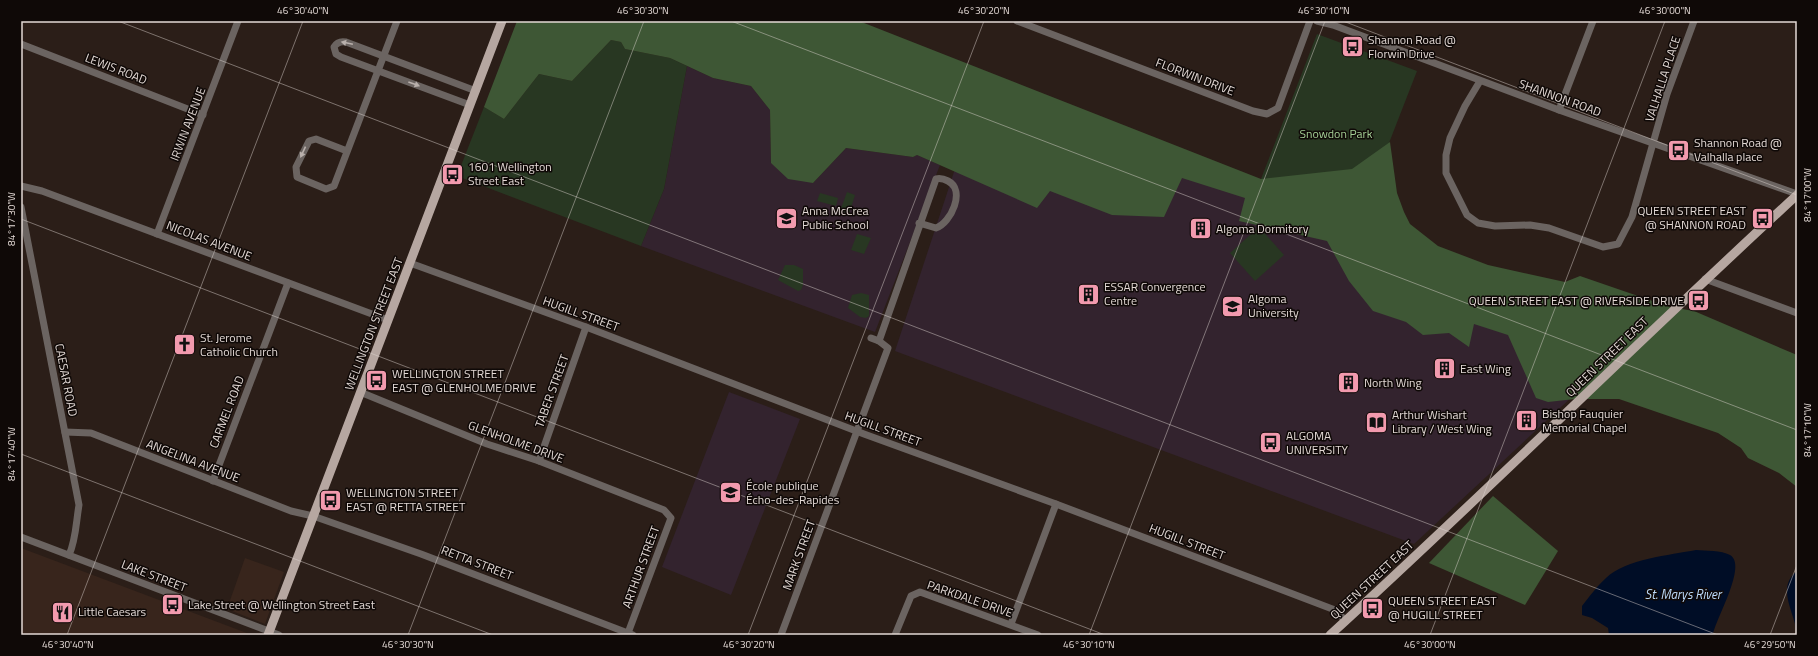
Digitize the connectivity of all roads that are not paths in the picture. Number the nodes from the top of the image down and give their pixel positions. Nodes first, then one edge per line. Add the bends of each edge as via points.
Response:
1 (238, 21) edge
2 (397, 21) edge
3 (502, 21) edge
4 (1017, 21) edge
5 (1310, 21) edge
6 (1317, 21) edge
7 (1593, 21) edge
8 (1694, 21) edge
9 (21, 44) edge
10 (384, 56) junction
11 (378, 71) junction
12 (1480, 81) junction
13 (476, 91) junction
14 (470, 105) junction
15 (1559, 110) junction
16 (203, 115) junction
17 (1653, 144) junction
18 (347, 151) junction
19 (21, 186) edge
20 (1797, 195) edge
21 (21, 207) edge
22 (920, 223) junction
23 (157, 234) junction
24 (410, 262) junction
25 (1705, 279) junction
26 (288, 283) junction
27 (1797, 313) edge
28 (388, 320) junction
29 (586, 327) junction
30 (871, 338) dead end
31 (880, 341) junction
32 (360, 392) junction
33 (856, 431) junction
34 (65, 432) junction
35 (538, 461) junction
36 (213, 481) junction
37 (1056, 504) junction
38 (664, 510) joint
39 (313, 516) junction
40 (21, 537) edge
41 (69, 555) junction
42 (1346, 621) junction
43 (1010, 624) junction
44 (269, 633) edge
45 (631, 634) edge
46 (279, 635) edge
47 (781, 635) edge
48 (895, 635) edge
49 (1038, 635) edge
50 (1330, 635) edge

1 - 16 street, IRWIN AVENUE
2 - 10 street
3 - 13 main road, WELLINGTON STREET EAST
4 - 5 street, FLORWIN DRIVE via 1253,111 1267,114 1278,108
6 - 12 street, SHANNON ROAD
7 - 15 street
8 - 17 street, VALHALLA PLACE via 1667,94
9 - 16 street, LEWIS ROAD
10 - 11 street
10 -> 11 street via 346,42 336,43 334,47 336,54
10 - 13 street
11 -> 14 street
11 - 18 street
12 - 15 street, SHANNON ROAD
12 - 17 street, VALHALLA PLACE via 1450,138 1446,155 1446,173 1467,215 1478,223 1495,226 1530,225 1549,228 1603,247 1618,244 1632,217
13 - 14 main road, WELLINGTON STREET EAST
14 - 24 main road, WELLINGTON STREET EAST
15 - 17 street, SHANNON ROAD
16 - 23 street, IRWIN AVENUE
17 - 20 street, SHANNON ROAD
18 -> 18 street via 316,139 308,141 296,167 297,177 326,189 334,186
19 - 23 street, NICOLAS AVENUE via 42,191
20 - 25 main road, QUEEN STREET EAST
21 - 34 street, CAESAR ROAD
22 - 22 street via 936,179 945,179 953,184 957,197 945,223 936,228
22 - 31 street
23 - 26 street, NICOLAS AVENUE
24 - 28 main road, WELLINGTON STREET EAST
24 - 29 street, HUGILL STREET
25 - 27 street
25 - 42 main road, QUEEN STREET EAST
26 - 28 street, NICOLAS AVENUE
26 - 36 street, CARMEL ROAD
28 - 32 main road, WELLINGTON STREET EAST
29 - 33 street, HUGILL STREET
29 - 35 street, TABER STREET
30 - 31 street
31 - 33 street, MARK STREET via 888,348
32 - 35 street, GLENHOLME DRIVE via 487,444
32 - 39 main road, WELLINGTON STREET EAST
33 - 37 street, HUGILL STREET
33 - 47 street, MARK STREET
34 - 36 street, ANGELINA AVENUE via 91,433
34 - 41 street, CAESAR ROAD via 79,505 74,543
35 - 38 street, GLENHOLME DRIVE
36 - 39 street, ANGELINA AVENUE via 291,511
37 - 42 street, HUGILL STREET via 1334,610
37 - 43 street
38 - 45 street, ARTHUR STREET via 671,518
39 - 44 main road, WELLINGTON STREET EAST
39 - 45 street, RETTA STREET
40 - 41 street, LAKE STREET
41 - 44 street, LAKE STREET
42 - 50 main road, QUEEN STREET EAST
43 - 48 street, PARKDALE DRIVE via 920,592 911,596
43 - 49 street, PARKDALE DRIVE
44 - 46 street, LAKE STREET

